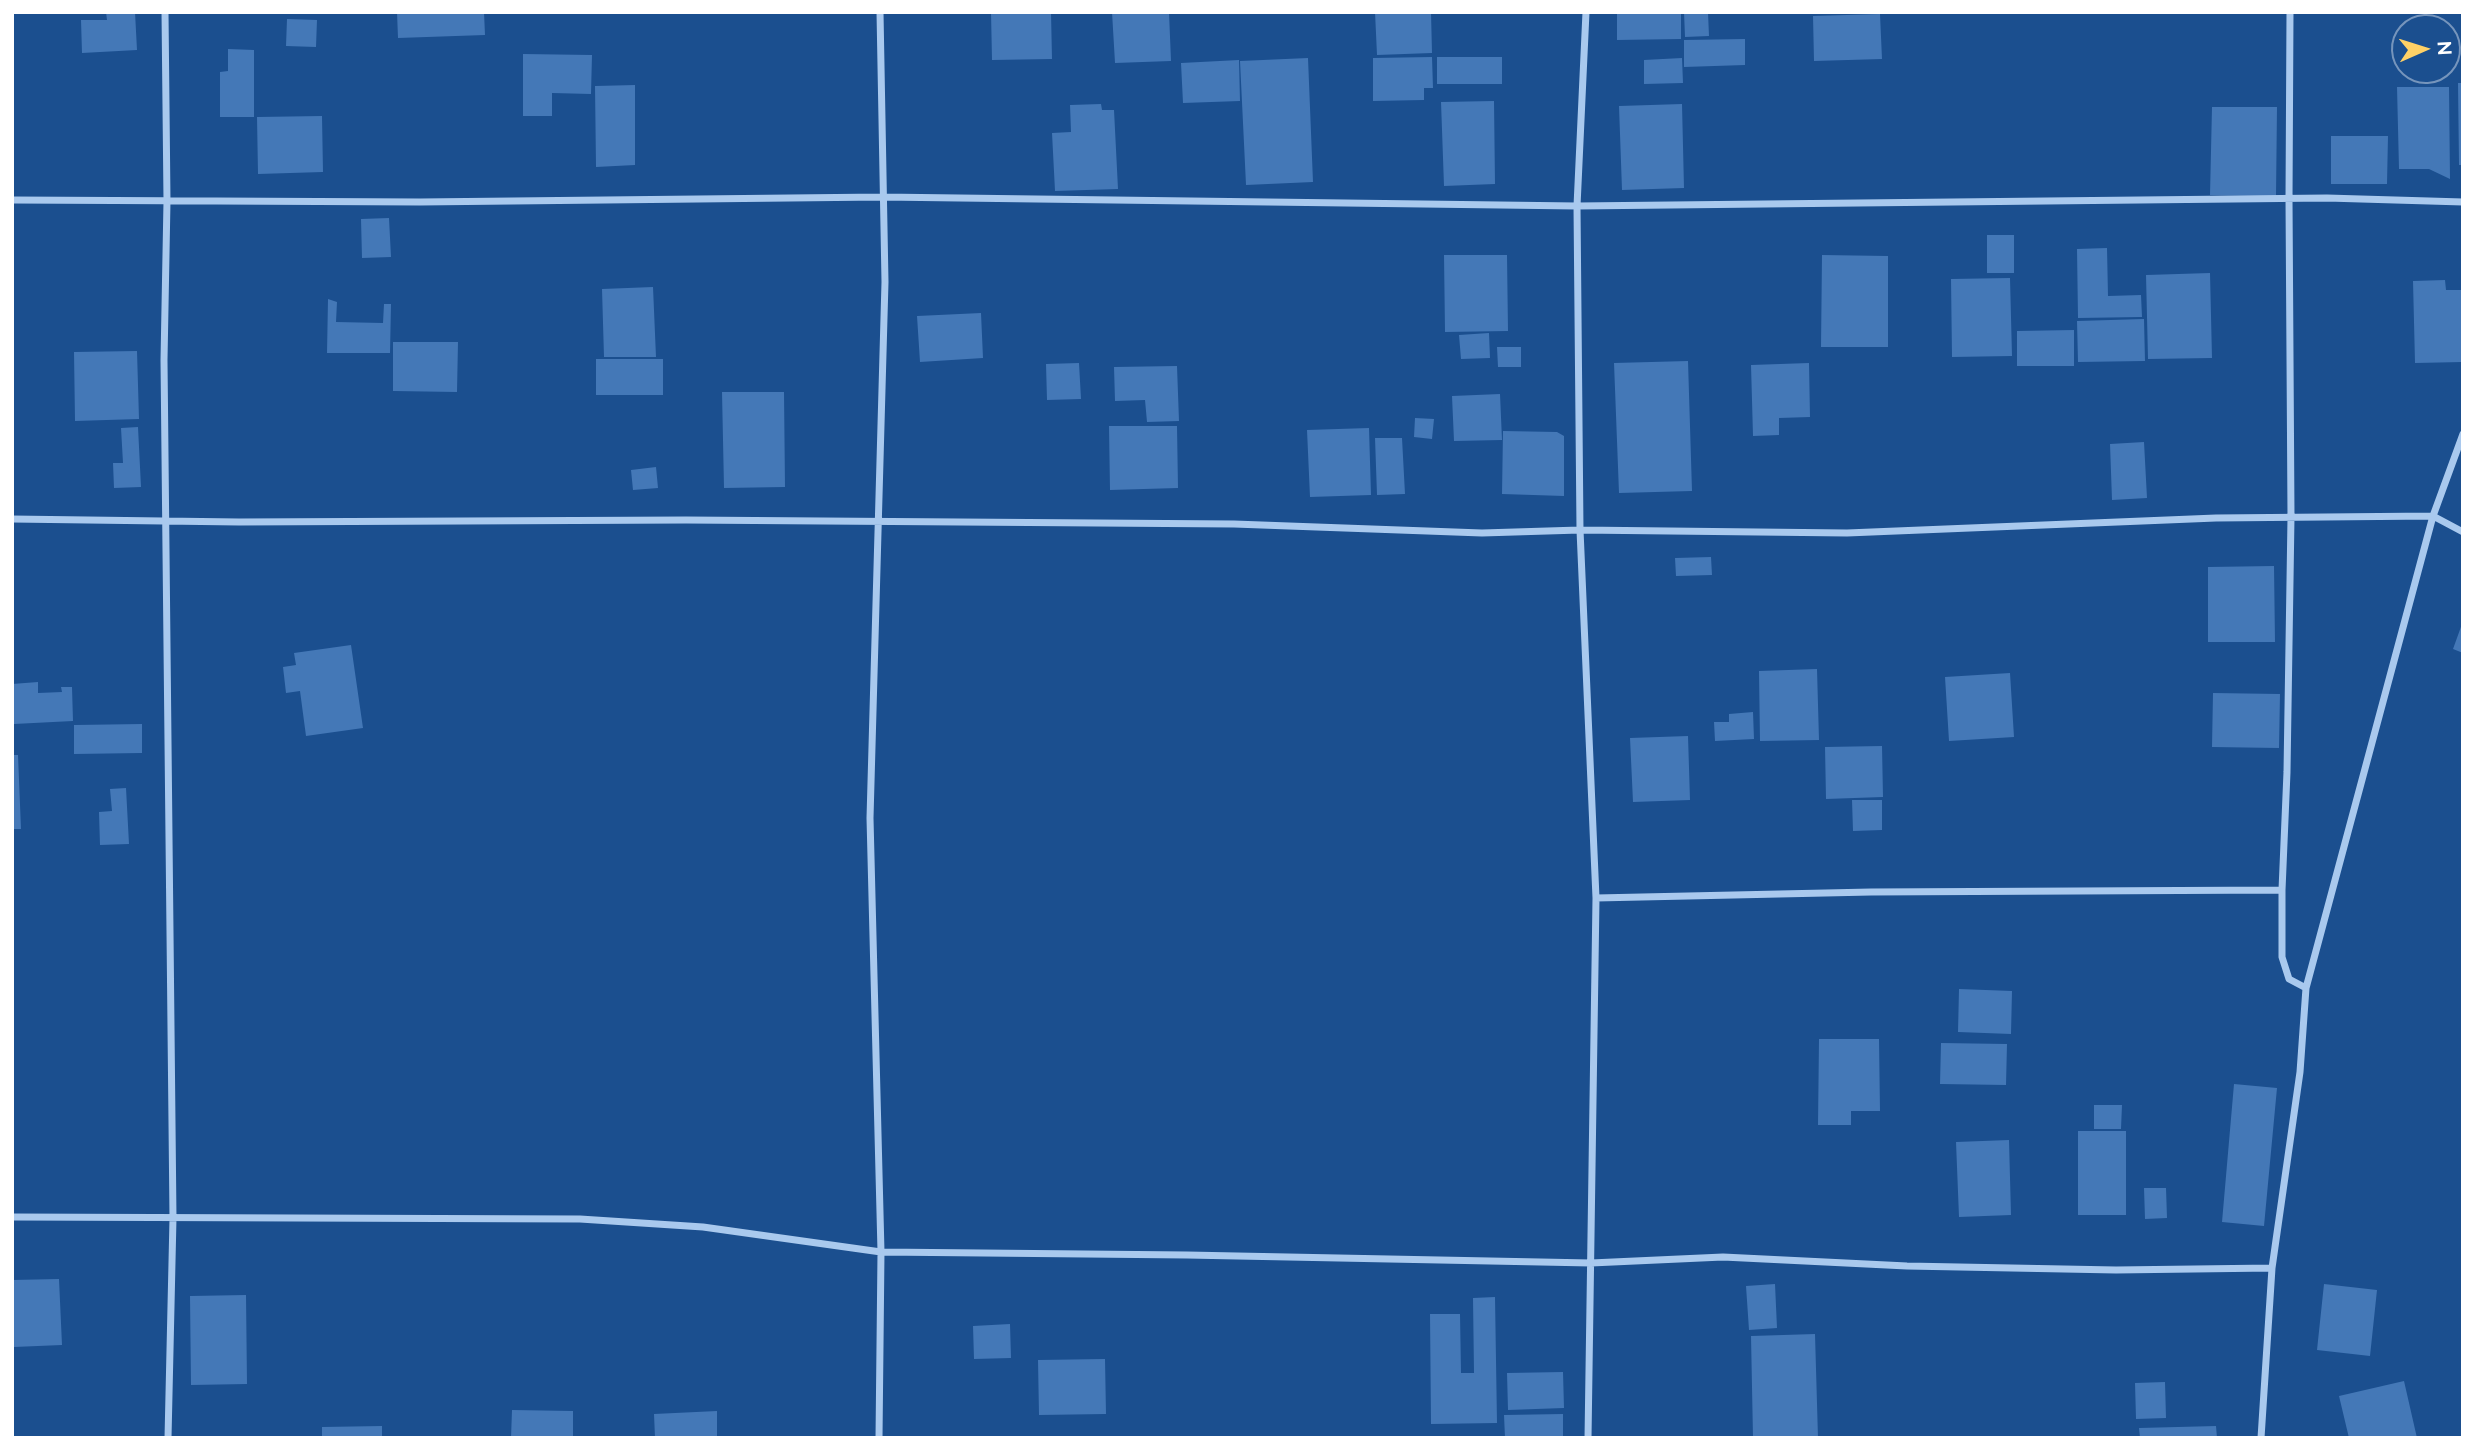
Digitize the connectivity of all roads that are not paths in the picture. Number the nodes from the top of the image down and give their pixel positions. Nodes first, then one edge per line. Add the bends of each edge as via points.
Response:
1 (165, 12) edge
2 (880, 12) edge
3 (1586, 12) edge
4 (2290, 12) edge
5 (881, 197) junction
6 (2289, 199) junction
7 (12, 200) edge
8 (166, 201) junction
9 (2463, 202) edge
10 (1577, 206) junction
11 (2463, 434) edge
12 (2433, 516) junction
13 (2291, 517) junction
14 (12, 519) edge
15 (167, 521) junction
16 (877, 521) junction
17 (1580, 530) junction
18 (2463, 532) edge
19 (2282, 890) junction
20 (1596, 898) junction
21 (2306, 988) junction
22 (12, 1217) edge
23 (173, 1218) junction
24 (881, 1252) junction
25 (1591, 1263) junction
26 (2272, 1268) junction
27 (168, 1438) edge
28 (879, 1438) edge
29 (1588, 1438) edge
30 (2261, 1438) edge

1 - 8 street
2 - 5 street
3 - 10 street
4 - 6 street
5 - 8 street
5 - 10 street
5 - 16 street via 884,282
6 - 9 street
6 - 10 street
6 - 13 street
7 - 8 street
8 - 15 street
10 - 17 street
11 - 12 street
12 - 13 street
12 - 18 street
12 - 21 street
13 - 17 street via 1847,533
13 - 19 street
14 - 15 street
15 - 16 street
15 - 23 street
16 - 17 street via 1234,524 1482,533
16 - 24 street via 870,818
17 - 20 street
19 - 20 street
19 - 21 street via 2282,957 2289,979
20 - 25 street
21 - 26 street via 2300,1072
22 - 23 street
23 - 24 street via 580,1219 703,1227
23 - 27 street
24 - 25 street
24 - 28 street
25 - 26 street via 1723,1257 1908,1266
25 - 29 street
26 - 30 street

